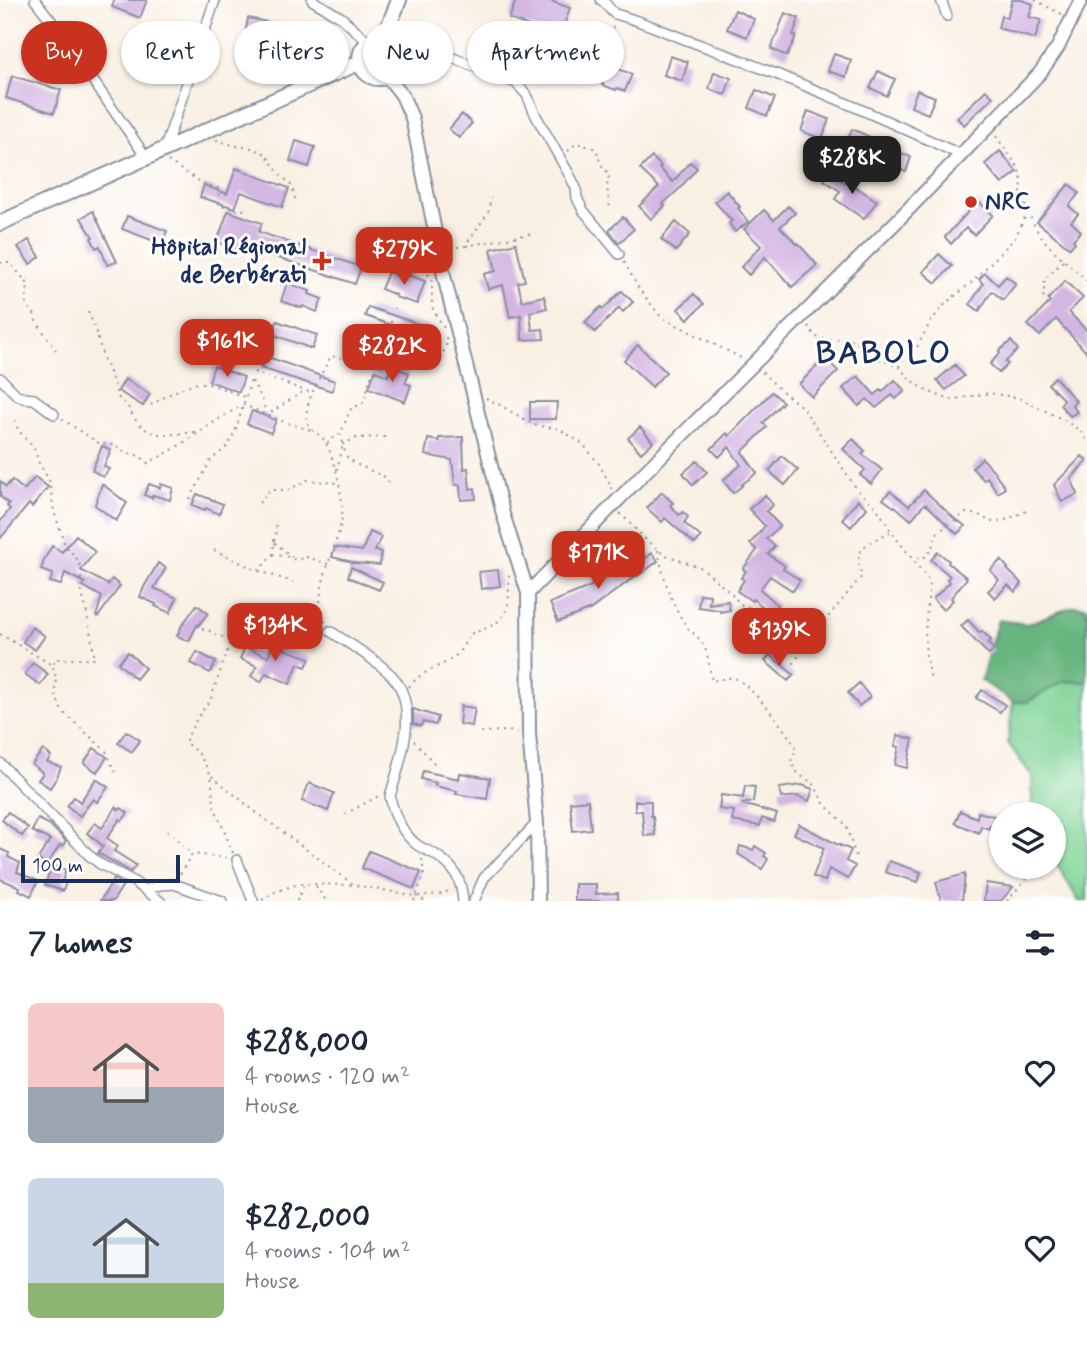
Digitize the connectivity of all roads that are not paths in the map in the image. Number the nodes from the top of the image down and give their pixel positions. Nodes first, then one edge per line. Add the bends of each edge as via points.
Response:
1 (35, 0) edge
2 (215, 0) edge
3 (312, 0) edge
4 (399, 0) edge
5 (604, 0) edge
6 (941, 0) edge
7 (1081, 0) edge
8 (947, 16) dead end
9 (387, 21) edge
10 (363, 32) edge
11 (363, 48) edge
12 (453, 58) edge
13 (360, 62) junction
14 (363, 69) edge
15 (393, 84) edge
16 (156, 153) junction
17 (961, 155) junction
18 (0, 223) edge
19 (619, 254) road end
20 (0, 378) edge
21 (54, 414) road end
22 (528, 593) junction
23 (330, 631) road end
24 (0, 763) edge
25 (537, 823) junction
26 (237, 860) road end
27 (145, 890) junction
28 (160, 901) edge
29 (222, 901) edge
30 (253, 901) edge
31 (463, 901) edge
32 (474, 901) edge
33 (538, 901) edge

1 - 16 street
2 - 16 street
3 - 10 street
4 - 9 main road
5 - 17 street via 615,14 747,62
6 - 8 street
7 - 17 street via 1040,73
11 - 13 main road
12 - 19 street via 516,83 527,95 583,210
13 - 14 main road
13 - 16 main road
15 - 22 street via 412,118 438,249 503,514
16 - 18 main road
17 - 22 street
20 - 21 street via 17,395 34,399
22 - 25 street via 529,734
23 - 31 street via 390,673 404,693 407,732 390,796 403,829 416,844 456,872
24 - 27 street via 90,856
25 - 32 street via 484,878
25 - 33 street
26 - 30 street
27 - 28 street
27 - 29 street via 174,884

